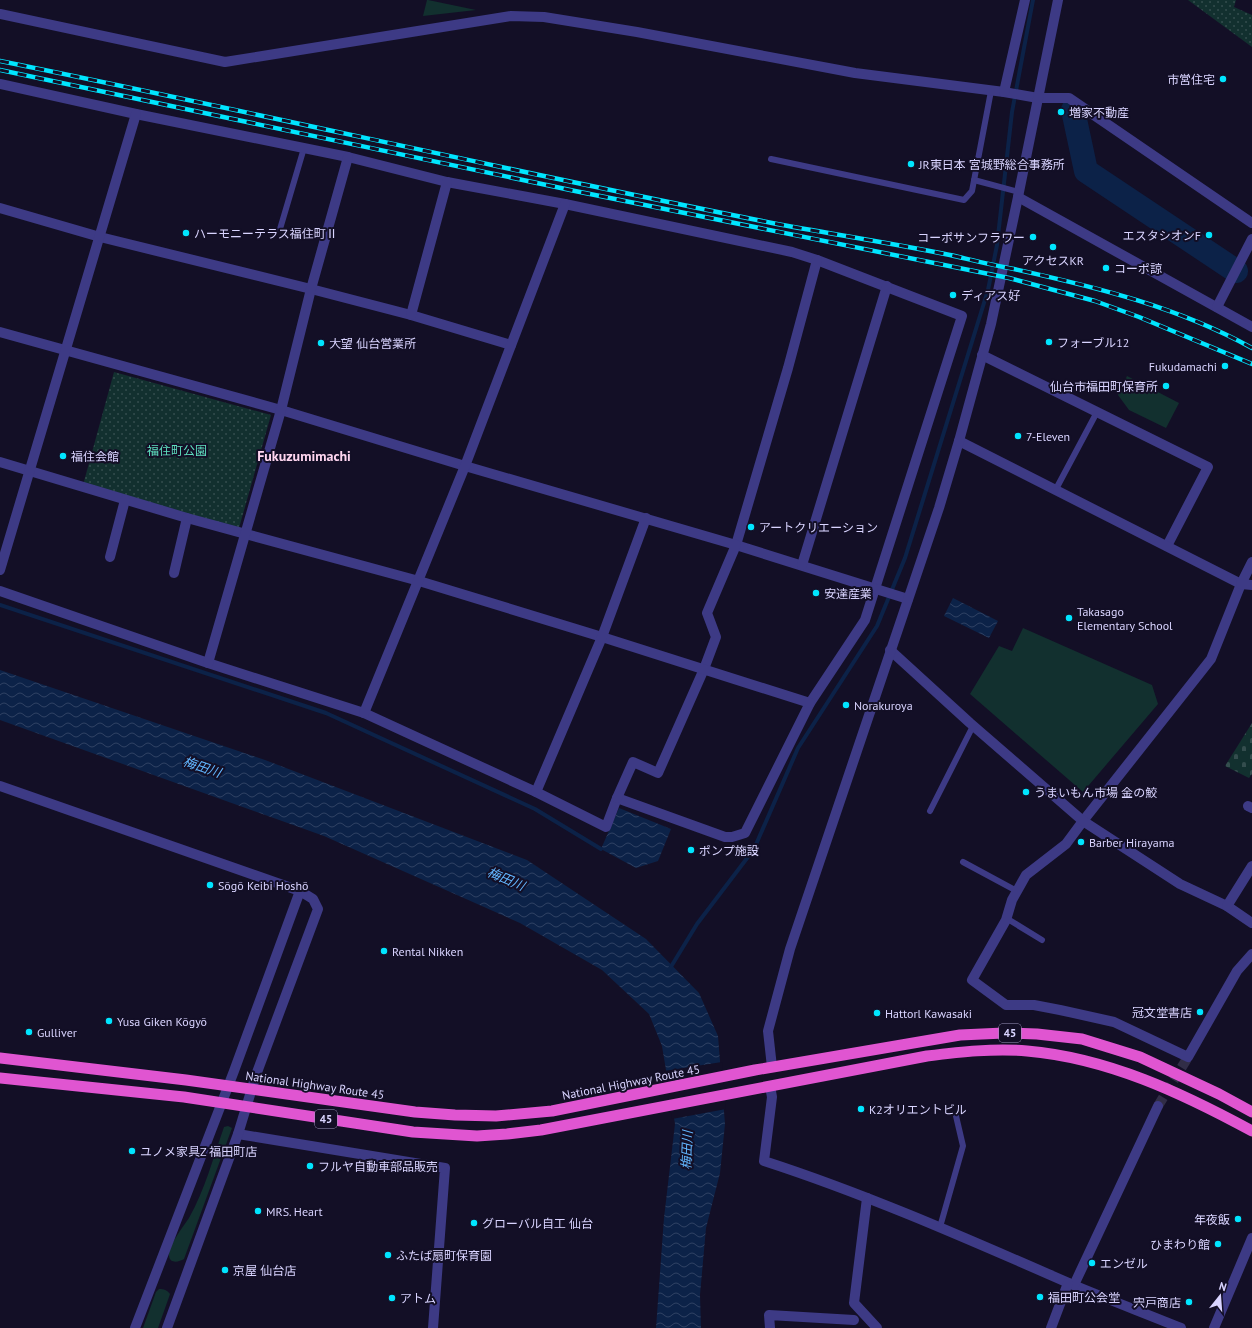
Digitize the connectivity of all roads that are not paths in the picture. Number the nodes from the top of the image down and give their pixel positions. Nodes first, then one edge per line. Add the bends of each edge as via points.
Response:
1 (1025, 0) edge
2 (1058, 0) edge
3 (0, 14) edge
4 (0, 84) edge
5 (992, 91) junction
6 (1005, 92) junction
7 (1038, 98) junction
8 (136, 114) junction
9 (304, 148) junction
10 (348, 157) junction
11 (771, 159) dead end
12 (974, 180) junction
13 (448, 182) junction
14 (1019, 194) junction
15 (565, 204) junction
16 (0, 208) edge
17 (1252, 223) edge
18 (280, 229) dead end
19 (100, 237) junction
20 (1252, 239) edge
21 (817, 260) junction
22 (887, 286) junction
23 (311, 289) junction
24 (1217, 307) junction
25 (411, 315) junction
26 (1252, 328) edge
27 (0, 332) edge
28 (511, 345) junction
29 (64, 351) junction
30 (982, 355) junction
31 (281, 410) junction
32 (1097, 412) junction
33 (959, 441) junction
34 (0, 462) edge
35 (465, 466) junction
36 (30, 471) junction
37 (1056, 489) junction
38 (125, 500) junction
39 (187, 518) junction
40 (646, 518) junction
41 (244, 534) junction
42 (736, 544) junction
43 (1167, 546) junction
44 (110, 556) dead end
45 (1252, 562) edge
46 (802, 565) junction
47 (0, 570) edge
48 (174, 573) dead end
49 (419, 581) junction
50 (1242, 584) junction
51 (1252, 584) edge
52 (879, 589) junction
53 (0, 591) edge
54 (904, 597) junction
55 (602, 637) junction
56 (890, 650) junction
57 (208, 663) junction
58 (704, 669) junction
59 (810, 703) junction
60 (364, 713) junction
61 (973, 726) junction
62 (0, 786) edge
63 (536, 792) junction
64 (617, 798) junction
65 (930, 811) dead end
66 (1083, 821) junction
67 (963, 862) dead end
68 (1252, 866) edge
69 (300, 891) junction
70 (1017, 891) junction
71 (1227, 906) junction
72 (1006, 918) junction
73 (1252, 923) edge
74 (1042, 940) dead end
75 (1252, 954) edge
76 (0, 1058) edge
77 (772, 1067) junction
78 (0, 1078) edge
79 (228, 1086) junction
80 (770, 1086) junction
81 (252, 1090) junction
82 (221, 1103) junction
83 (246, 1106) junction
84 (1158, 1106) tunnel mouth
85 (1252, 1112) edge
86 (956, 1116) dead end
87 (1252, 1131) edge
88 (238, 1134) junction
89 (867, 1198) junction
90 (940, 1227) junction
91 (1252, 1238) edge
92 (1071, 1284) junction
93 (854, 1303) junction
94 (854, 1324) edge
95 (135, 1328) edge
96 (167, 1328) edge
97 (433, 1328) edge
98 (770, 1328) edge
99 (877, 1328) edge
100 (1051, 1328) edge
101 (1180, 1328) edge
102 (1214, 1328) edge

1 - 6 street
2 - 7 street
3 - 5 street via 225,62 511,16 544,17 855,73
4 - 8 street
5 - 6 street
5 - 12 lane
6 - 7 street
7 - 14 street
7 - 17 street via 1069,98
8 - 9 street
8 - 19 street
9 - 10 street
9 - 18 lane
10 - 13 street
10 - 23 street
11 - 12 lane via 964,200 972,191
12 - 14 lane
13 - 15 street
13 - 25 street
14 - 24 street
14 - 30 street
15 - 21 street via 792,252
15 - 28 street
16 - 19 street
19 - 23 street
19 - 29 street
20 - 24 street
21 - 22 street
21 - 42 street
22 - 46 street
22 - 52 street via 962,316
23 - 25 street
23 - 31 street
24 - 26 street
25 - 28 street
27 - 29 street
28 - 35 street
29 - 31 street
29 - 36 street
30 - 32 street
30 - 33 street
31 - 35 street
31 - 41 street
32 - 37 lane
32 - 43 street via 1208,467
33 - 37 street
33 - 54 street via 939,508
34 - 36 street
35 - 40 street
35 - 49 street
36 - 38 street
36 - 47 street
37 - 43 street
38 - 39 street
38 - 44 street
39 - 41 street
39 - 48 street
40 - 42 street
40 - 55 street
41 - 49 street
41 - 57 street
42 - 46 street
42 - 58 street via 707,613 716,637
43 - 50 street
45 - 50 street
46 - 52 street
49 - 55 street
49 - 60 street
50 - 51 street
50 - 66 street via 1211,659
52 - 54 street
52 - 59 street via 865,620
53 - 57 street
54 - 56 street
55 - 58 street
55 - 63 street
56 - 61 street
56 - 77 street via 790,949 768,1032
57 - 60 street
58 - 59 street
58 - 64 street via 658,773 633,762
59 - 64 street via 745,833 732,838 725,837
60 - 63 street
61 - 65 lane
61 - 66 street
62 - 69 street
63 - 64 street via 606,827
66 - 70 street via 1066,844 1026,875
66 - 71 street via 1180,884
67 - 70 lane
68 - 71 street
69 - 79 street
69 - 81 street via 313,898 318,909
70 - 72 street
71 - 73 street
72 - 74 lane
72 - 75 street via 972,980 1006,1005 1054,1008 1114,1022 1188,1057 1237,971
76 - 79 highway, National Highway Route 45 / 45
77 - 81 highway, National Highway Route 45 / 45 via 552,1111 496,1116 415,1112
77 - 85 highway, National Highway Route 45 / 45 via 960,1035 1038,1034 1082,1039 1140,1057
78 - 82 highway, 45
79 - 81 highway, National Highway Route 45 / 45
79 - 82 street
80 - 83 highway, 45 via 541,1130 477,1136 413,1132
80 - 87 highway, 45 via 927,1056 962,1052 1027,1051 1083,1060 1136,1076 1208,1107
80 - 89 street via 772,1097 764,1161
81 - 83 street
82 - 83 highway, 45
82 - 95 street
83 - 88 street
84 - 92 street
86 - 90 lane via 963,1146
88 - 96 street
88 - 97 street via 444,1168
89 - 90 street
89 - 93 street
90 - 92 street
91 - 102 street
92 - 100 street
92 - 101 street
93 - 94 street
93 - 99 street
94 - 98 street via 770,1316

